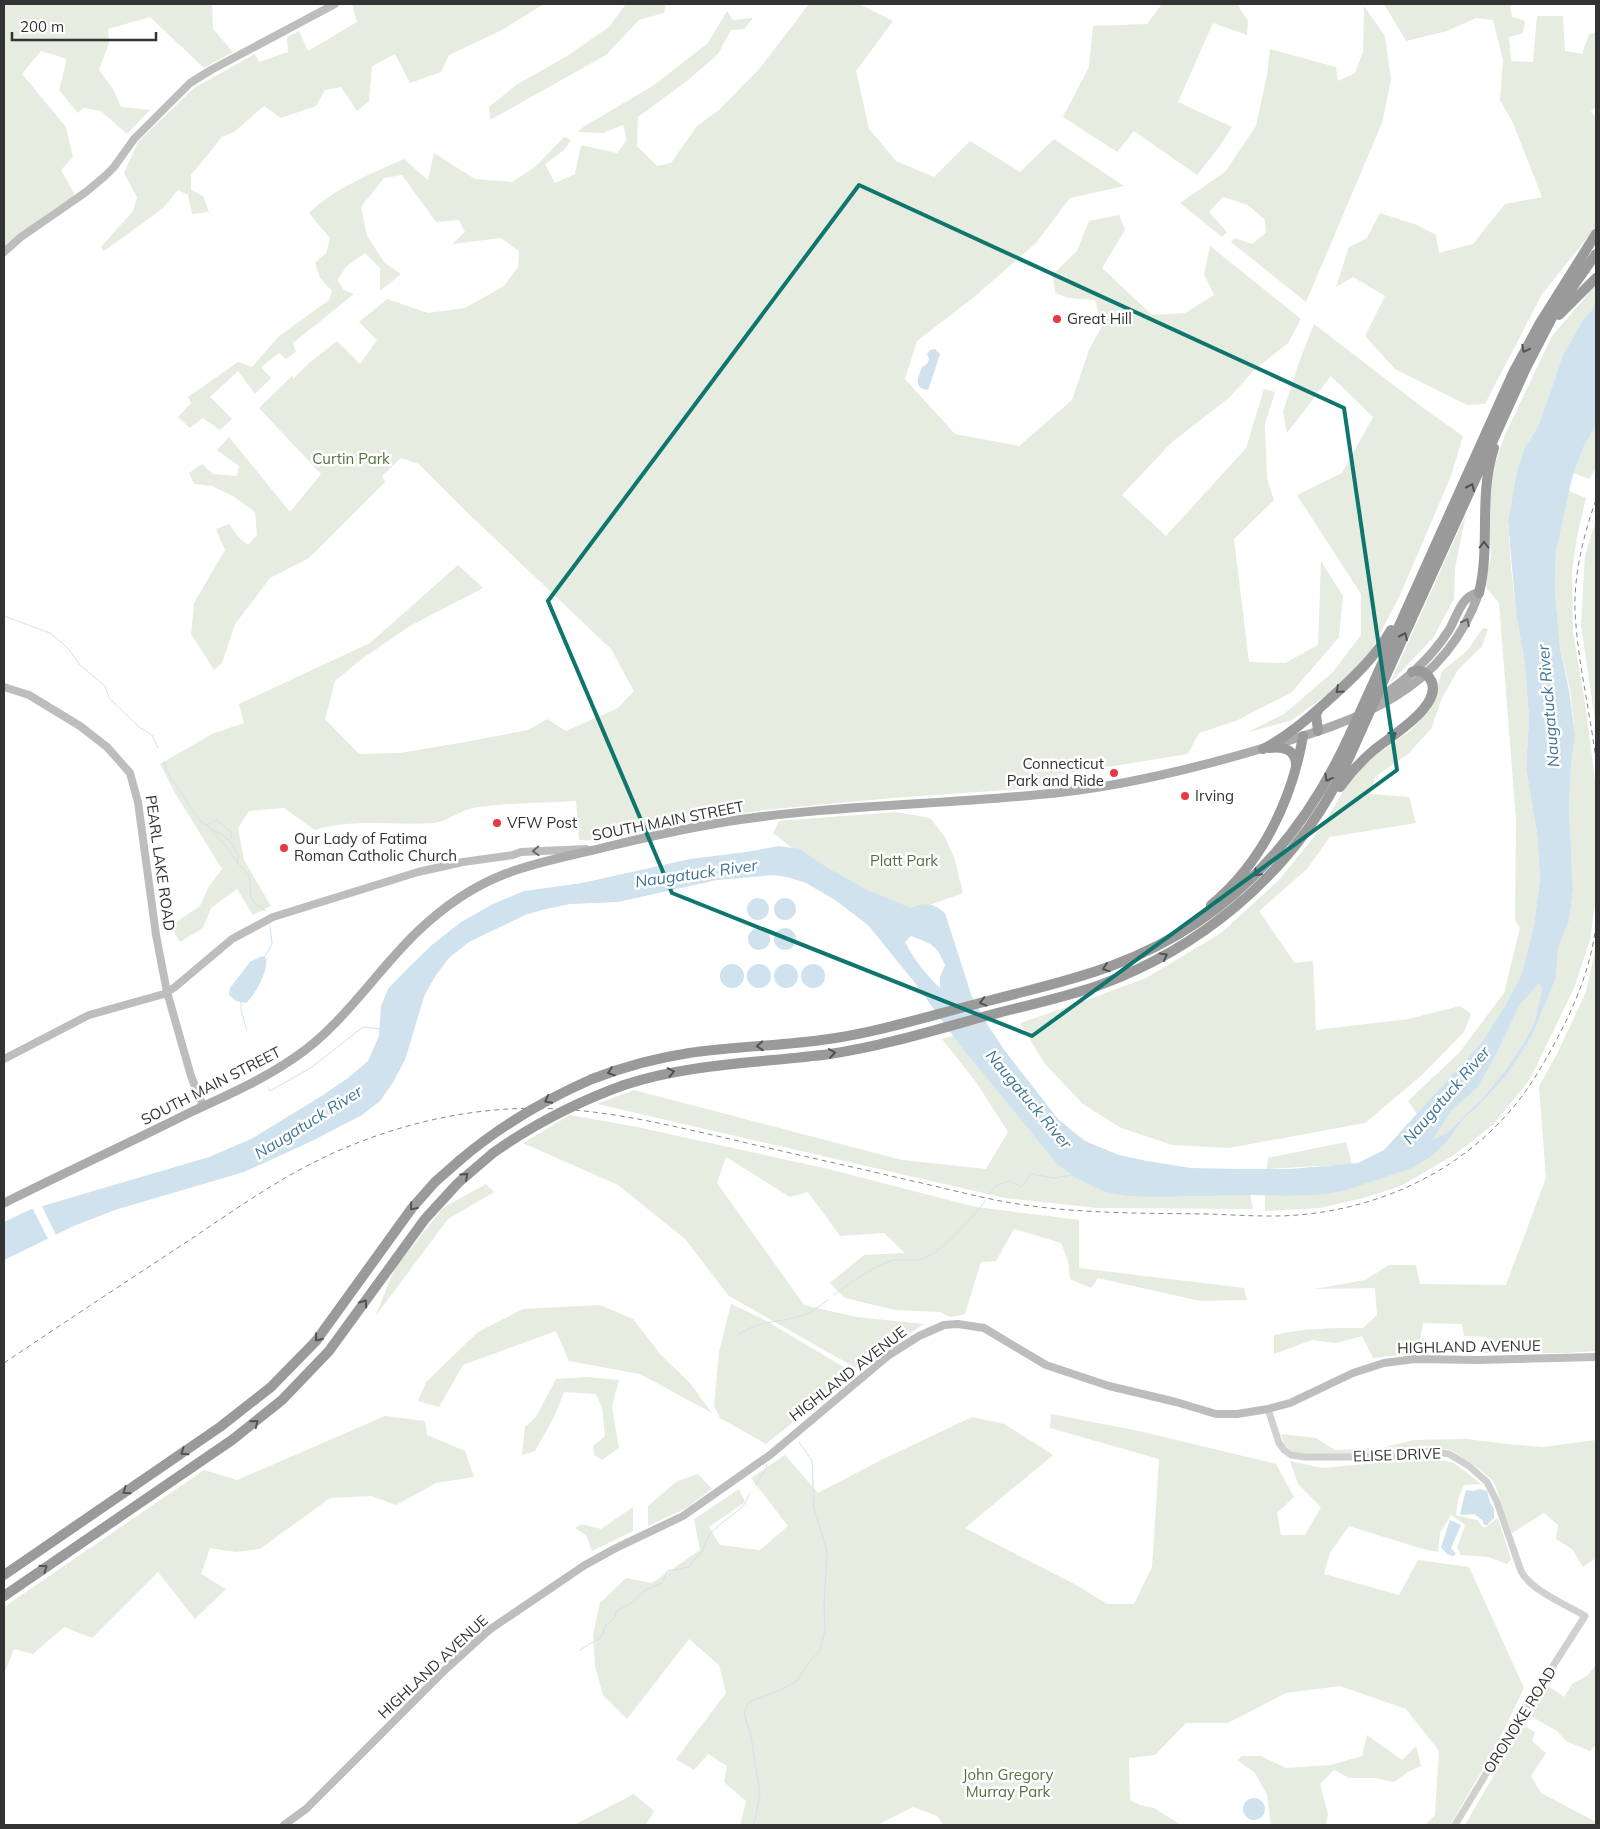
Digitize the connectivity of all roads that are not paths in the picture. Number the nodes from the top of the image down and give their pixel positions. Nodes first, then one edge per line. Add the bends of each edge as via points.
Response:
1 (335, 4) edge
2 (1596, 234) edge
3 (1596, 243) edge
4 (4, 252) edge
5 (1596, 254) edge
6 (1596, 278) edge
7 (1559, 292) junction
8 (1539, 342) junction
9 (1512, 395) junction
10 (1423, 573) junction
11 (1479, 593) junction
12 (1412, 672) junction
13 (1426, 674) junction
14 (4, 687) edge
15 (1320, 708) junction
16 (1318, 731) junction
17 (1303, 736) junction
18 (1263, 749) junction
19 (1294, 776) junction
20 (1297, 843) junction
21 (594, 850) junction
22 (513, 855) junction
23 (524, 868) junction
24 (1126, 960) junction
25 (167, 992) junction
26 (4, 1059) edge
27 (203, 1106) junction
28 (4, 1203) edge
29 (1596, 1357) edge
30 (1268, 1409) junction
31 (4, 1575) edge
32 (4, 1596) edge
33 (1585, 1616) joint
34 (284, 1825) edge
35 (1455, 1825) edge

1 - 4 main road via 190,84 134,139 105,176
2 - 7 highway
3 - 7 highway
5 - 8 highway via 1555,312
6 - 8 highway via 1555,319
7 -> 10 highway via 1525,348
8 - 9 highway
11 -> 9 highway via 1484,563 1487,476
20 -> 9 highway, bridge via 1336,784
10 -> 15 highway via 1377,651
10 -> 24 highway, bridge via 1328,780 1290,837 1230,898 1158,946
11 - 12 main road via 1466,598 1442,639
13 -> 11 main road via 1458,636
12 - 13 highway via 1420,670
12 - 16 main road via 1380,698
13 - 16 main road via 1383,704
20 -> 13 highway via 1356,767 1426,708 1432,691
14 - 25 main road, PEARL LAKE ROAD via 28,695 80,726 107,747 130,773 138,802
15 - 16 highway via 1316,714
15 - 18 highway via 1291,733
16 - 17 main road, SOUTH MAIN STREET
17 - 18 main road, SOUTH MAIN STREET
17 - 19 highway
18 - 19 highway via 1280,747 1292,752 1296,763
18 - 21 main road, SOUTH MAIN STREET via 1134,782 1064,792 737,820
19 - 24 highway via 1268,836 1231,886 1190,921
32 -> 20 highway, bridge via 266,1414 314,1368 424,1218 458,1183 493,1154 551,1116 596,1095 662,1074 830,1054 902,1039 1116,979 1178,948 1208,928 1249,895
21 -> 22 main road via 521,852
21 - 23 main road, SOUTH MAIN STREET
22 - 23 main road
22 - 25 main road via 418,872 268,919 232,939
23 - 27 main road, SOUTH MAIN STREET via 503,874 474,889 437,915 410,940 335,1024 302,1053
24 -> 31 highway, bridge via 1094,972 895,1025 828,1039 674,1055 624,1068 560,1093 493,1134 435,1182 406,1215 302,1357 255,1401
25 - 26 main road via 89,1015
25 - 27 main road, PEARL LAKE ROAD
27 - 28 main road, SOUTH MAIN STREET
29 - 30 main road, HIGHLAND AVENUE via 1415,1359 1384,1363 1353,1373 1290,1403
30 - 33 street, ELISE DRIVE via 1279,1443 1286,1452 1305,1457 1354,1457 1429,1451 1448,1454 1469,1466 1488,1482 1524,1576
30 - 34 main road, HIGHLAND AVENUE via 1216,1414 1046,1366 984,1328 944,1325 919,1336 889,1356 770,1455 683,1516 589,1562 485,1633 306,1809
33 - 35 street, ORONOKE ROAD

